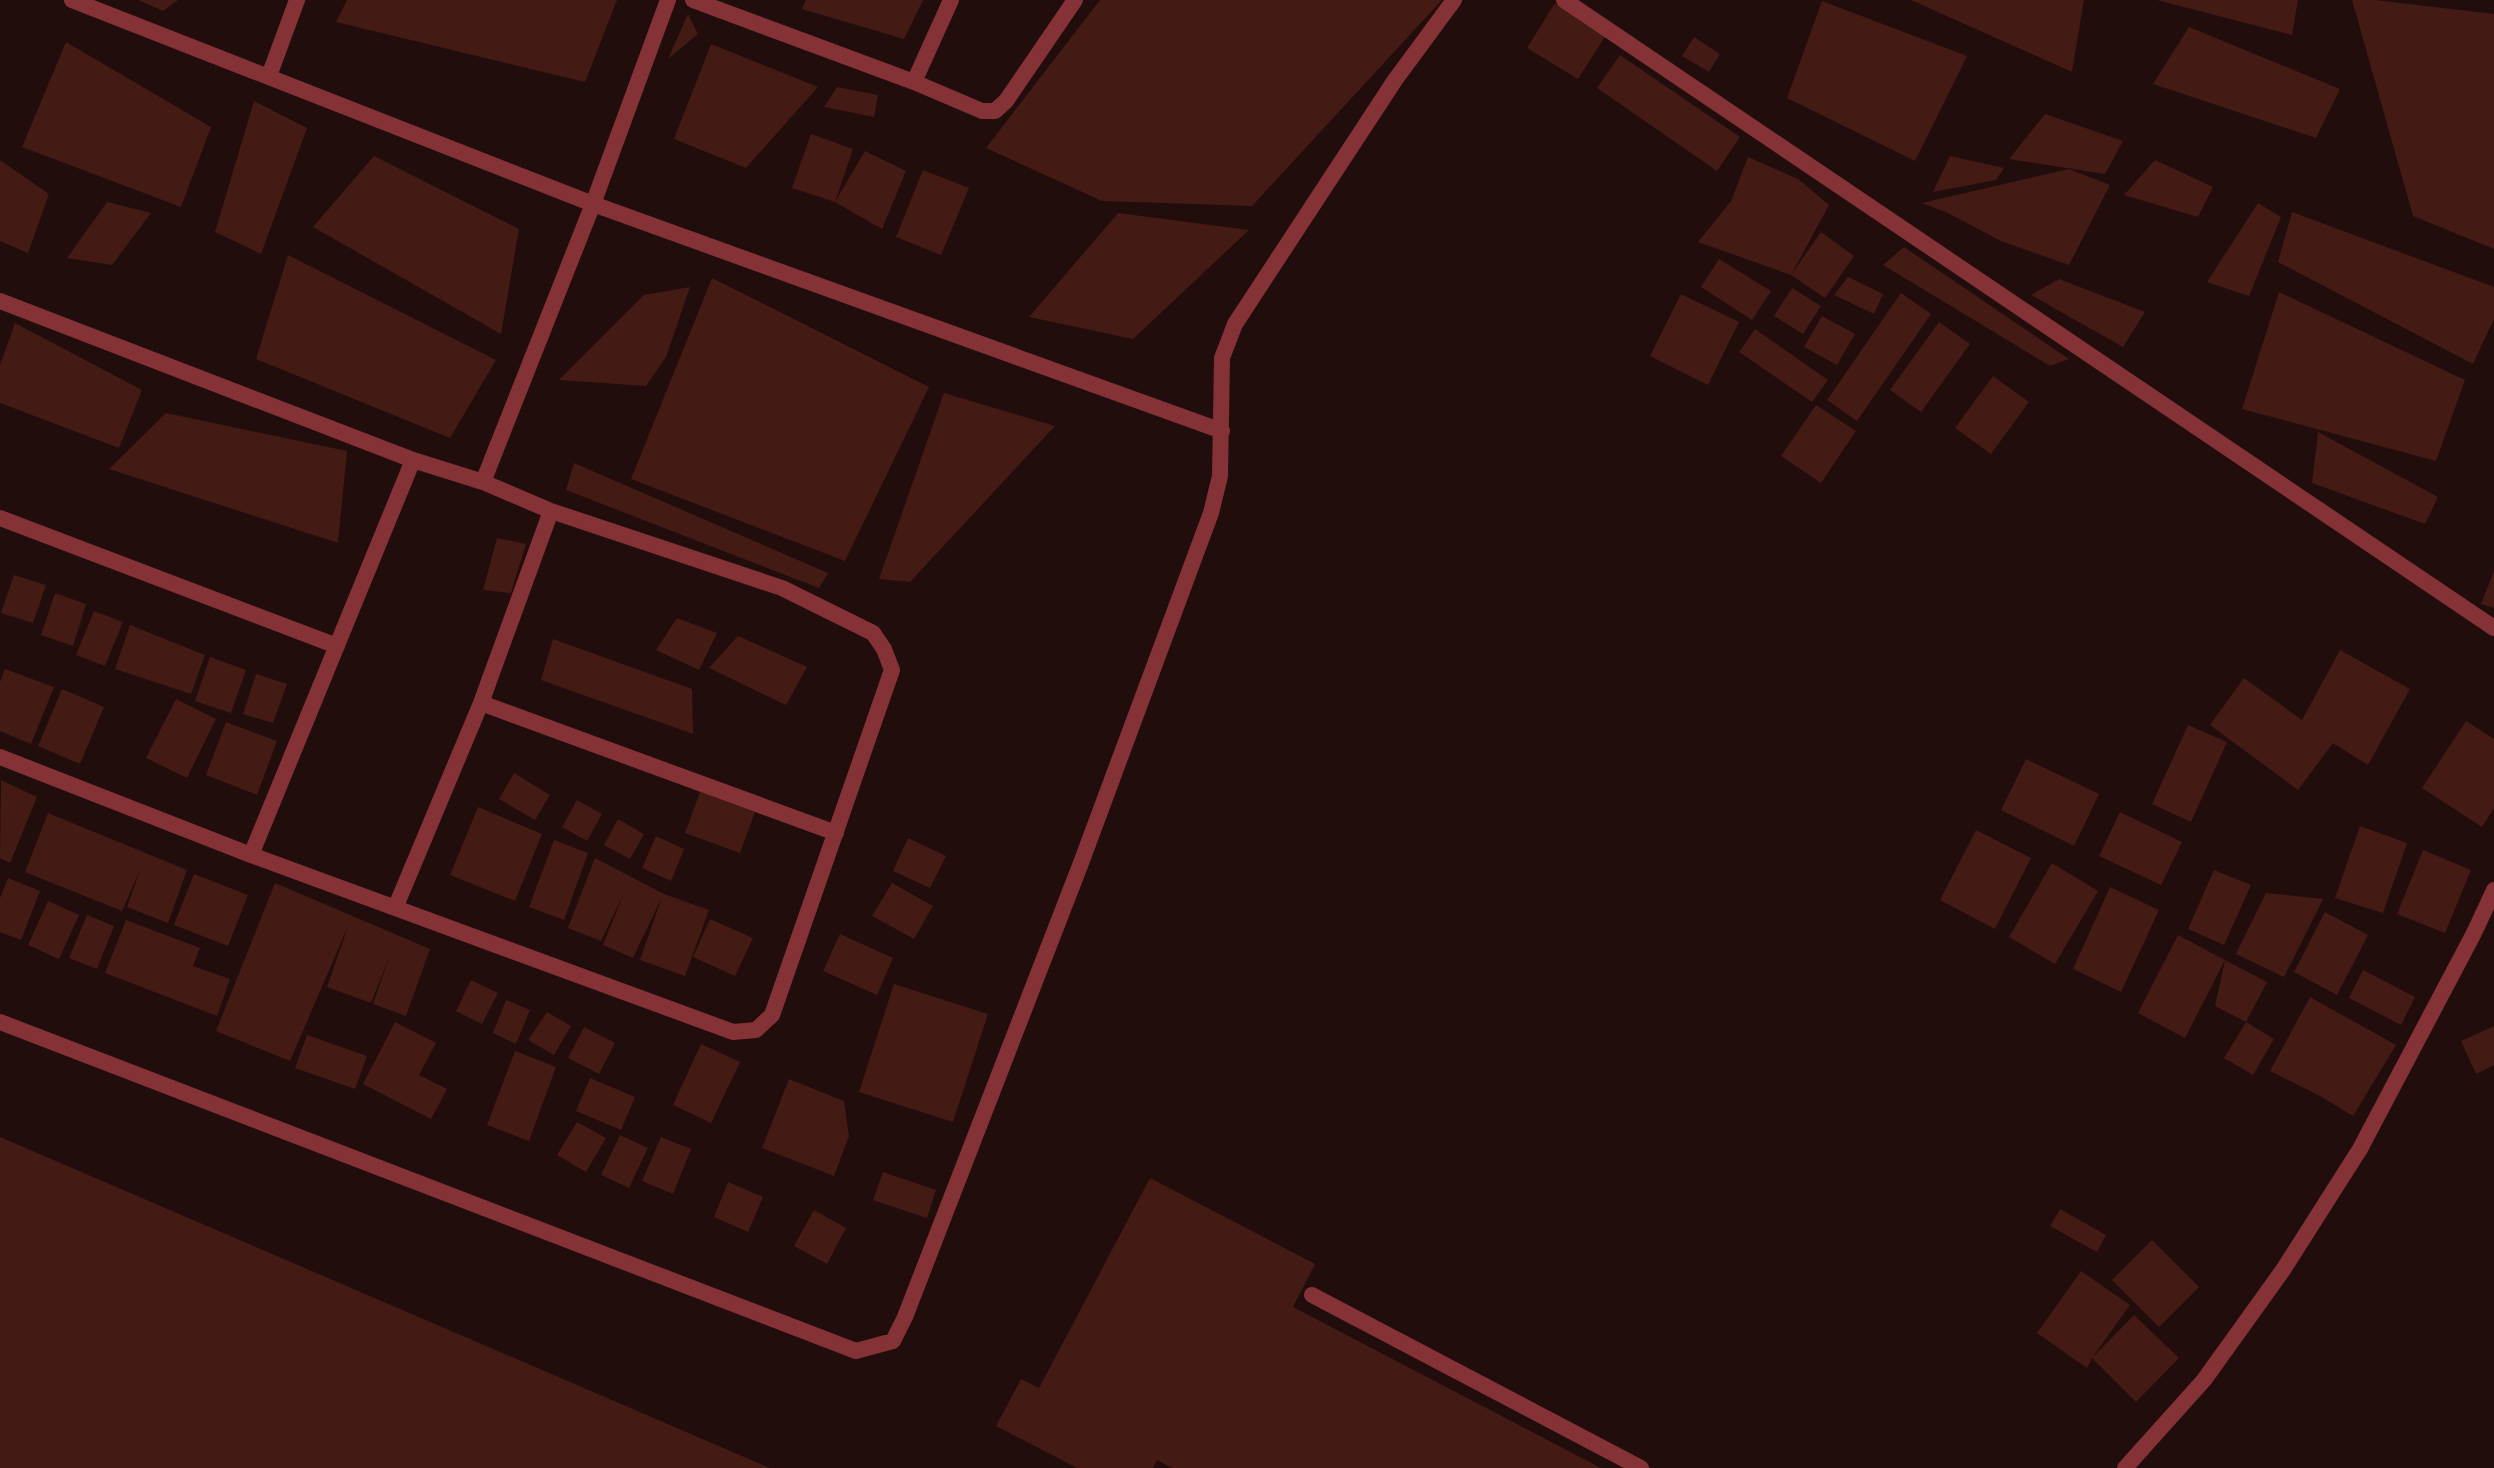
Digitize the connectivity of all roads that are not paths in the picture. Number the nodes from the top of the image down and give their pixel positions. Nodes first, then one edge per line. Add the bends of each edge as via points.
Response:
1 (72, 0) edge
2 (297, 0) edge
3 (668, 0) edge
4 (693, 0) edge
5 (951, 0) edge
6 (1075, 0) edge
7 (1454, 0) edge
8 (1564, 0) edge
9 (269, 76) junction
10 (914, 82) junction
11 (593, 204) junction
12 (0, 301) edge
13 (1222, 431) junction
14 (413, 460) junction
15 (483, 482) junction
16 (551, 511) junction
17 (0, 518) edge
18 (2494, 628) edge
19 (337, 646) junction
20 (481, 703) junction
21 (0, 757) edge
22 (836, 833) junction
23 (251, 855) junction
24 (2494, 890) edge
25 (396, 906) junction
26 (0, 1022) edge
27 (1312, 1295) dead end
28 (1641, 1468) edge
29 (2125, 1468) edge

1 - 9 street
2 - 9 street
3 - 11 street
4 - 10 street
5 - 10 street
6 - 10 street via 995,111 982,111
7 - 13 street via 1395,80 1235,324 1222,358
8 - 18 street
9 - 11 street
11 - 13 street
11 - 15 street
12 - 14 street
13 - 26 street via 1220,476 1211,513 1081,863 893,1341 856,1351
14 - 15 street
14 - 19 street
15 - 16 street
16 - 20 street
16 - 22 street via 782,588 873,633 892,670
17 - 19 street
19 - 23 street
20 - 22 street
20 - 25 street
21 - 23 street
22 - 25 street via 772,1015 756,1030 733,1032
23 - 25 street
24 - 29 street via 2360,1149 2283,1270 2204,1380
27 - 28 street

